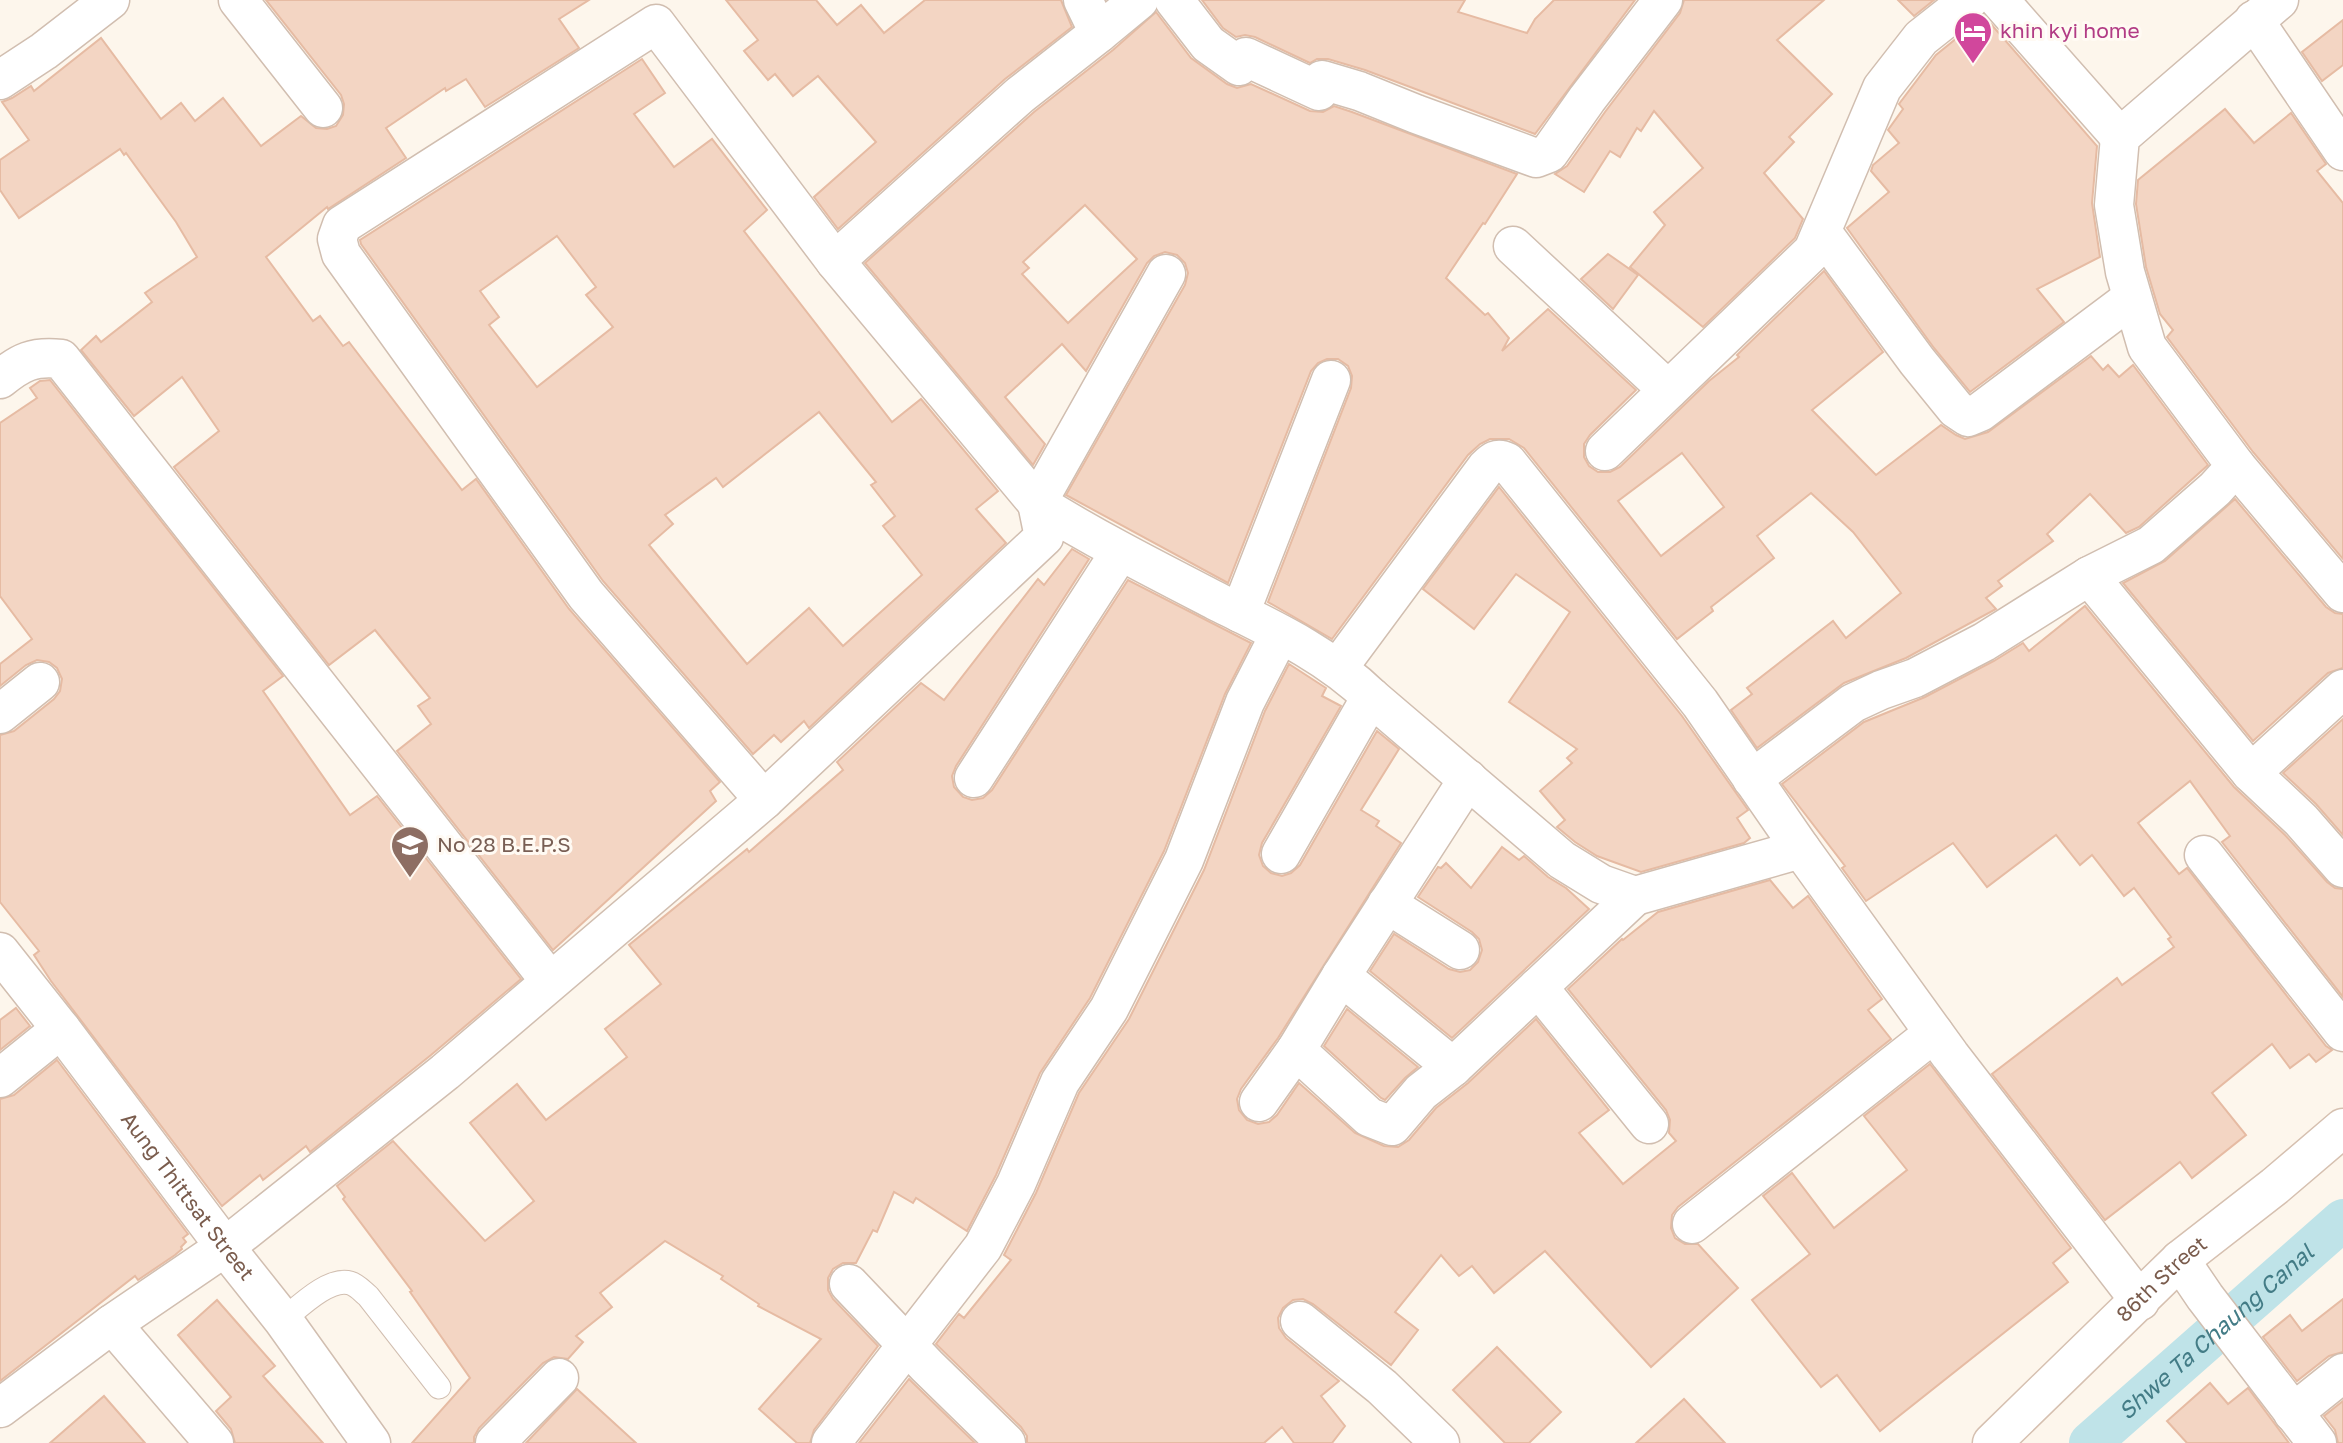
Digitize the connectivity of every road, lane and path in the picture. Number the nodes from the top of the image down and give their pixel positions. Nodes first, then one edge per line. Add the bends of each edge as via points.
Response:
1 (110, 0) edge
2 (238, 0) edge
3 (1139, 0) edge
4 (1174, 0) edge
5 (1663, 0) edge
6 (1969, 0) edge
7 (1999, 0) edge
8 (2267, 10) edge
9 (1091, 16) edge
10 (0, 80) edge
11 (323, 108) dead end
12 (2120, 137) junction
13 (2343, 150) edge
14 (1822, 232) junction
15 (1513, 246) dead end
16 (835, 261) junction
17 (1166, 274) dead end
18 (2132, 298) junction
19 (0, 379) edge
20 (1331, 380) dead end
21 (1668, 390) junction
22 (1605, 451) dead end
23 (2236, 466) junction
24 (1037, 503) junction
25 (1120, 552) junction
26 (2089, 576) junction
27 (2343, 593) edge
28 (1240, 613) junction
29 (1280, 634) junction
30 (1338, 668) junction
31 (40, 682) dead end
32 (2343, 689) edge
33 (1371, 697) junction
34 (0, 714) edge
35 (2251, 773) junction
36 (974, 778) dead end
37 (1468, 779) junction
38 (1752, 779) junction
39 (764, 800) junction
40 (1801, 849) junction
41 (1281, 854) dead end
42 (2204, 855) dead end
43 (2343, 867) edge
44 (1635, 896) junction
45 (1387, 904) junction
46 (1460, 950) dead end
47 (0, 952) edge
48 (1341, 976) junction
49 (550, 981) junction
50 (1538, 986) junction
51 (61, 1029) junction
52 (1934, 1032) junction
53 (2343, 1032) edge
54 (1296, 1050) junction
55 (1453, 1067) junction
56 (0, 1077) edge
57 (1259, 1102) dead end
58 (1649, 1124) dead end
59 (2343, 1128) edge
60 (1692, 1224) dead end
61 (225, 1247) junction
62 (2180, 1260) junction
63 (849, 1284) dead end
64 (2140, 1301) junction
65 (283, 1320) junction
66 (1300, 1321) dead end
67 (112, 1324) junction
68 (906, 1345) junction
69 (2343, 1373) edge
70 (559, 1378) dead end
71 (439, 1387) dead end
72 (0, 1408) edge
73 (2293, 1412) junction
74 (214, 1443) edge
75 (371, 1443) edge
76 (495, 1443) edge
77 (831, 1443) edge
78 (1006, 1443) edge
79 (1440, 1443) edge
80 (1992, 1443) edge
81 (2316, 1443) edge

1 - 10 street
2 - 11 street
3 - 9 street
4 - 5 street via 1208,44 1239,66 1246,57 1319,91 1322,80 1536,158 1549,153
6 - 14 street via 1921,38 1882,88
7 - 12 street
8 - 12 street
8 - 13 street
9 - 16 street via 1020,95
12 - 18 street via 2114,205
14 - 18 street via 1917,361 1956,410 1968,417
14 - 21 street via 1813,251
15 - 21 street
16 - 24 street
16 - 39 street via 656,24 353,217 342,225 337,239 341,254 586,595
17 - 24 street
18 - 23 street via 2147,347
19 - 49 street via 40,356 61,359
20 - 28 street
21 - 22 street
23 - 26 street via 2151,545
23 - 27 street
24 - 25 street
24 - 39 street via 1044,537
25 - 28 street
25 - 36 street
26 - 35 street
26 - 38 street via 1984,642 1915,678 1853,703
28 - 29 street
29 - 30 street
29 - 68 street via 1245,702 1184,860 1109,1009 1060,1082 984,1247
30 - 33 street
30 - 38 street via 1486,468 1501,459 1700,703
31 - 34 street
32 - 35 street
33 - 37 street
33 - 41 street
35 - 43 street
37 - 44 street via 1562,860 1601,884
37 - 45 street
38 - 40 street
39 - 49 street
40 - 44 street
40 - 52 street
42 - 53 street
44 - 50 street
45 - 46 street
45 - 48 street
47 - 51 street, Aung Thittsat Street
48 - 54 street
48 - 55 street
49 - 61 street
50 - 55 street
50 - 58 street
51 - 56 street
51 - 61 street, Aung Thittsat Street
52 - 60 street
52 - 64 street
54 - 55 street via 1369,1117 1392,1126 1421,1092
54 - 57 street
59 - 62 street, 86th Street
61 - 65 street, Aung Thittsat Street
61 - 67 street
62 - 64 street, 86th Street
62 - 73 street
63 - 68 street
64 - 80 street, 86th Street
65 - 71 lane via 326,1287 340,1281 354,1284
65 - 75 street, Aung Thittsat Street
66 - 79 street via 1382,1387
67 - 72 street
67 - 74 street
68 - 77 street
68 - 78 street
69 - 73 street
70 - 76 street
73 - 81 street

